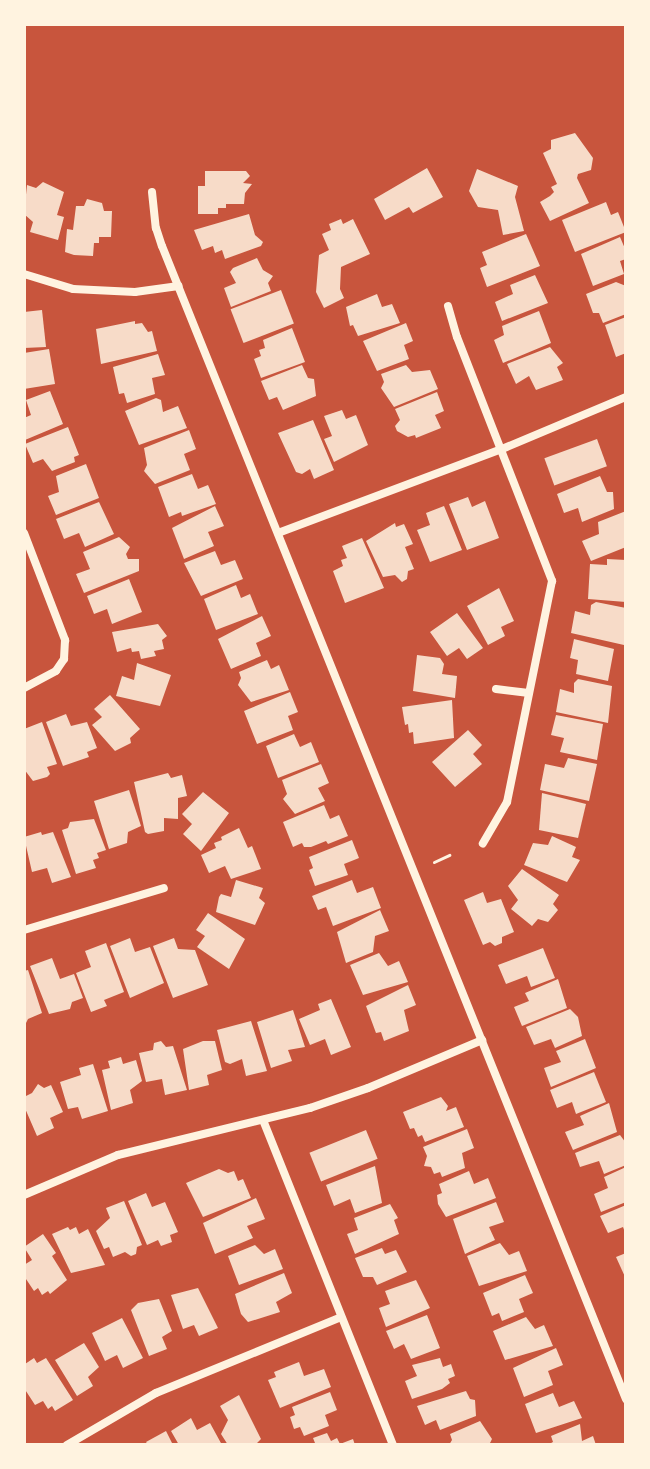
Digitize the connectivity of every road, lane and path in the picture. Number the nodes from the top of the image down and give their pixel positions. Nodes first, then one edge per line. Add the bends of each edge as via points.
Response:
1 (152, 192) dead end
2 (24, 274) edge
3 (179, 286) junction
4 (448, 306) dead end
5 (626, 397) edge
6 (502, 449) junction
7 (24, 533) edge
8 (278, 533) junction
9 (24, 688) edge
10 (496, 689) dead end
11 (529, 693) junction
12 (483, 843) dead end
13 (449, 855) dead end
14 (434, 862) dead end
15 (164, 888) dead end
16 (24, 930) edge
17 (482, 1040) junction
18 (263, 1120) junction
19 (24, 1195) edge
20 (341, 1317) junction
21 (626, 1399) edge
22 (67, 1445) edge
23 (393, 1445) edge

1 - 3 street via 156,228
2 - 3 street via 88,291
3 - 8 street
4 - 6 street
5 - 6 street
6 - 8 street
6 - 11 street via 552,581
7 - 9 street via 65,640 64,659 56,671
8 - 17 street
10 - 11 street
11 - 12 street via 507,802
13 - 14 path
15 - 16 street
17 - 18 street via 368,1088
17 - 21 street
18 - 19 street via 118,1155
18 - 20 street
20 - 22 street via 156,1393
20 - 23 street

